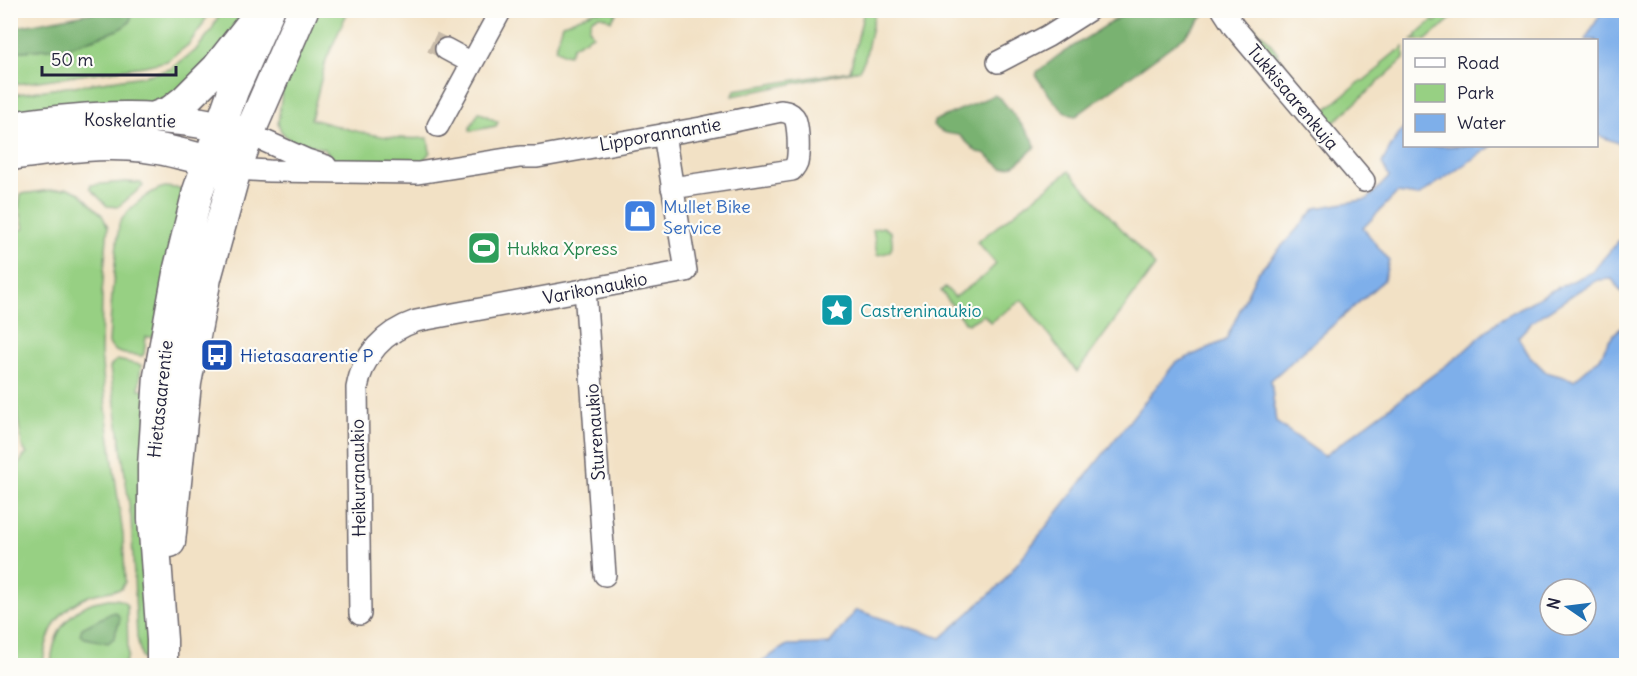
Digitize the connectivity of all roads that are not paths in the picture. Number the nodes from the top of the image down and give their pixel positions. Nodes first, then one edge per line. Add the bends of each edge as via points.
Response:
1 (259, 10) edge
2 (269, 10) edge
3 (303, 10) edge
4 (501, 10) edge
5 (1089, 10) edge
6 (1223, 10) edge
7 (446, 49) tunnel mouth
8 (998, 62) dead end
9 (472, 63) junction
10 (153, 118) junction
11 (219, 126) junction
12 (438, 126) dead end
13 (10, 128) edge
14 (249, 134) junction
15 (664, 134) junction
16 (10, 155) edge
17 (207, 161) junction
18 (236, 169) junction
19 (350, 172) junction
20 (1364, 181) dead end
21 (672, 188) junction
22 (585, 290) junction
23 (375, 346) joint
24 (605, 575) dead end
25 (360, 614) dead end
26 (162, 653) edge

1 - 10 main road via 217,68 171,111
2 - 11 main road, Hietasaarentie
3 - 14 main road, Hietasaarentie
4 - 9 street
5 - 8 street
6 - 20 street, Tukkisaarenkuja
7 - 9 street
9 - 12 street
10 - 11 main road, Koskelantie
10 - 13 main road, Koskelantie via 91,117
11 - 14 main road, Koskelantie
11 - 17 main road, Hietasaarentie
14 - 18 main road, Hietasaarentie
14 - 19 street, Lipporannantie via 307,160
15 - 19 street, Lipporannantie via 418,173
15 - 21 street, Varikonaukio
15 - 21 street, Lipporannantie via 781,111 788,112 796,121 798,159 792,170
16 - 17 main road, Koskelantie via 117,145 146,147
17 - 18 main road, Koskelantie
17 - 26 main road, Hietasaarentie via 179,268 159,376 153,519
18 - 19 street, Lipporannantie
18 - 26 main road, Hietasaarentie via 206,278 186,382
21 - 22 street, Varikonaukio via 686,271
22 - 23 street, Varikonaukio via 416,321
22 - 24 street, Sturenaukio
23 - 25 street, Heikuranaukio via 363,366 357,388

